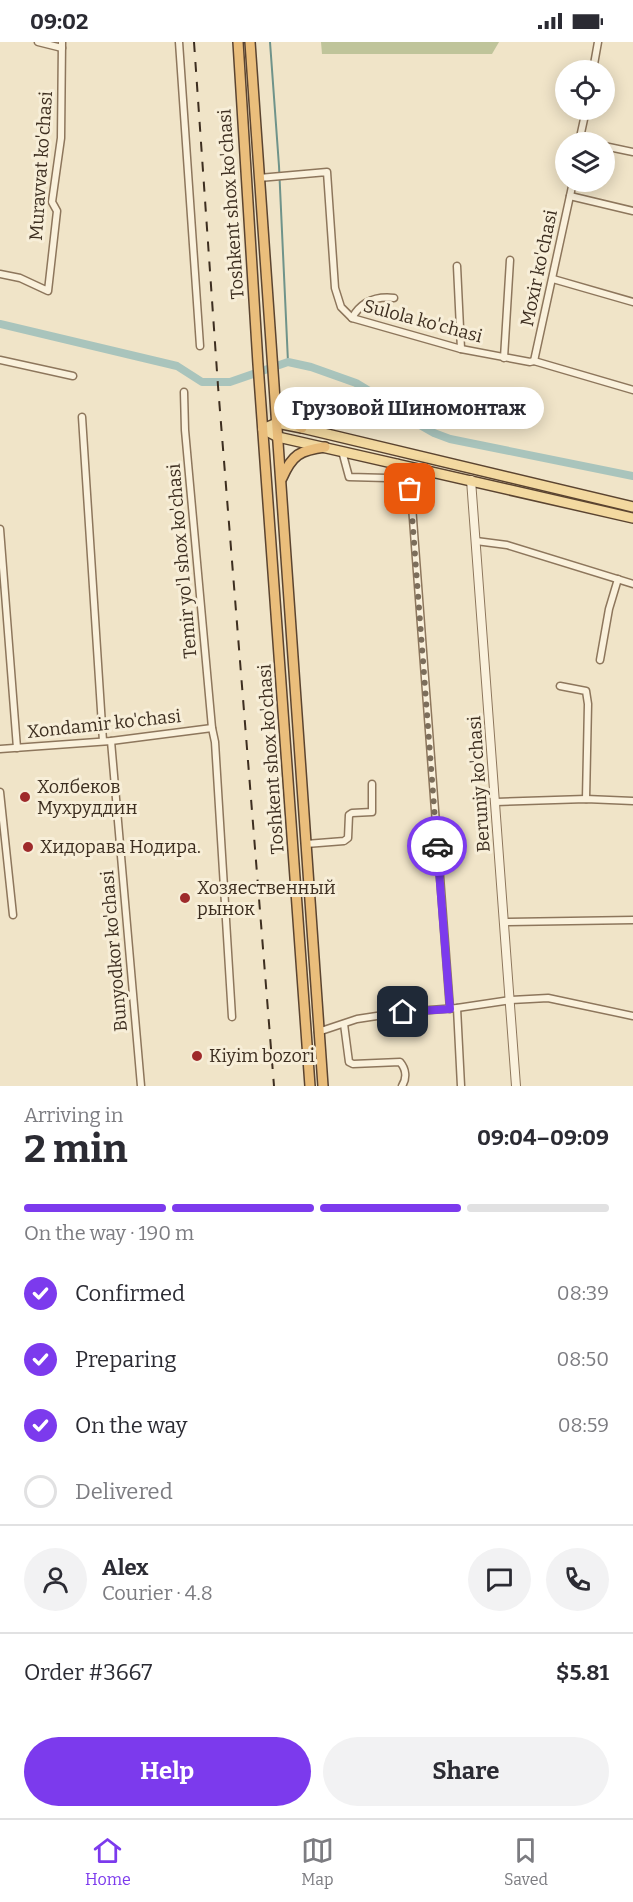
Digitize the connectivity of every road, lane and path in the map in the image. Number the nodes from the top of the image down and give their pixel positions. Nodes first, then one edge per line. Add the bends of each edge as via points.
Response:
1 (38, 42) edge
2 (178, 42) edge
3 (238, 42) edge
4 (250, 42) edge
5 (598, 42) edge
6 (62, 45) edge
7 (595, 60) edge
8 (615, 148) edge
9 (633, 152) edge
10 (259, 178) junction
11 (571, 192) edge
12 (570, 196) junction
13 (633, 212) edge
14 (510, 260) dead end
15 (457, 266) dead end
16 (0, 274) edge
17 (553, 279) junction
18 (394, 298) dead end
19 (633, 302) edge
20 (352, 318) junction
21 (200, 346) dead end
22 (461, 349) junction
23 (504, 358) junction
24 (0, 360) edge
25 (534, 361) junction
26 (73, 376) dead end
27 (633, 390) edge
28 (184, 392) dead end
29 (275, 399) junction
30 (82, 417) dead end
31 (277, 423) junction
32 (302, 428) junction
33 (263, 429) junction
34 (278, 437) junction
35 (325, 447) junction
36 (342, 450) junction
37 (398, 464) junction
38 (409, 466) junction
39 (281, 480) junction
40 (471, 480) junction
41 (268, 483) junction
42 (633, 507) edge
43 (633, 518) edge
44 (0, 529) edge
45 (476, 541) junction
46 (618, 579) junction
47 (633, 584) edge
48 (600, 660) dead end
49 (560, 686) dead end
50 (212, 728) junction
51 (103, 741) junction
52 (111, 741) junction
53 (17, 748) junction
54 (0, 749) edge
55 (372, 784) dead end
56 (0, 792) edge
57 (586, 799) junction
58 (633, 801) edge
59 (496, 802) junction
60 (306, 844) junction
61 (13, 915) dead end
62 (633, 920) edge
63 (504, 922) junction
64 (511, 1000) junction
65 (454, 1009) junction
66 (633, 1016) edge
67 (232, 1017) dead end
68 (344, 1024) junction
69 (318, 1032) junction
70 (141, 1086) edge
71 (310, 1086) edge
72 (323, 1086) edge
73 (402, 1086) edge
74 (461, 1086) edge
75 (516, 1086) edge

1 - 6 street
2 - 21 street
3 - 33 highway, Toshkent shox ko'chasi
4 - 10 highway, Toshkent shox ko'chasi
5 - 7 street
6 - 16 street, Muravvat ko'chasi via 61,138 52,202 57,211 48,291
8 - 9 street
10 - 20 street, Sulola ko'chasi via 327,172 335,288 341,307
10 - 29 highway, Toshkent shox ko'chasi
11 - 12 street, Moxir ko'chasi
12 - 13 street
12 - 17 street, Moxir ko'chasi
14 - 23 street
15 - 22 street
17 - 19 street
17 - 25 street, Moxir ko'chasi
18 - 20 street via 368,302
20 - 22 street, Sulola ko'chasi
22 - 23 street, Sulola ko'chasi
23 - 25 street, Sulola ko'chasi
24 - 26 street
25 - 27 street, Sulola ko'chasi
28 - 50 street, Temir yo'l shox ko'chasi
29 - 31 highway, Toshkent shox ko'chasi
29 - 32 highway via 285,417
30 - 51 street
31 - 32 main road
31 - 33 main road
31 - 34 highway, Toshkent shox ko'chasi
32 - 42 main road
33 - 34 main road
33 - 41 highway, Toshkent shox ko'chasi
34 - 35 main road
34 - 39 highway, Toshkent shox ko'chasi
35 - 36 main road
35 - 39 highway via 297,455
36 - 37 main road
36 - 37 street via 348,477 387,478
37 - 38 main road
38 - 40 main road
38 - 65 street
39 - 41 highway via 274,476
39 - 60 highway, Toshkent shox ko'chasi
40 - 43 main road
40 - 45 street, Beruniy ko'chasi
41 - 71 highway, Toshkent shox ko'chasi
44 - 53 street
45 - 46 street via 507,545
45 - 59 street, Beruniy ko'chasi
46 - 47 street
46 - 48 street
49 - 57 street via 586,691
50 - 52 street, Xondamir ko'chasi
50 - 67 street, Temir yo'l shox ko'chasi
51 - 52 street, Xondamir ko'chasi
51 - 53 street, Xondamir ko'chasi
52 - 70 street, Bunyodkor ko'chasi
53 - 54 street, Xondamir ko'chasi
55 - 60 street via 372,812 349,815 348,838
56 - 61 street
57 - 58 street
57 - 59 street
59 - 63 street, Beruniy ko'chasi
60 - 69 highway, Toshkent shox ko'chasi
62 - 63 street
63 - 64 street, Beruniy ko'chasi
64 - 65 street
64 - 66 street via 548,998
64 - 75 street, Beruniy ko'chasi
65 - 68 street via 403,1012
65 - 74 street
68 - 69 street
68 - 73 street via 349,1062 400,1062 406,1077
69 - 72 highway, Toshkent shox ko'chasi

